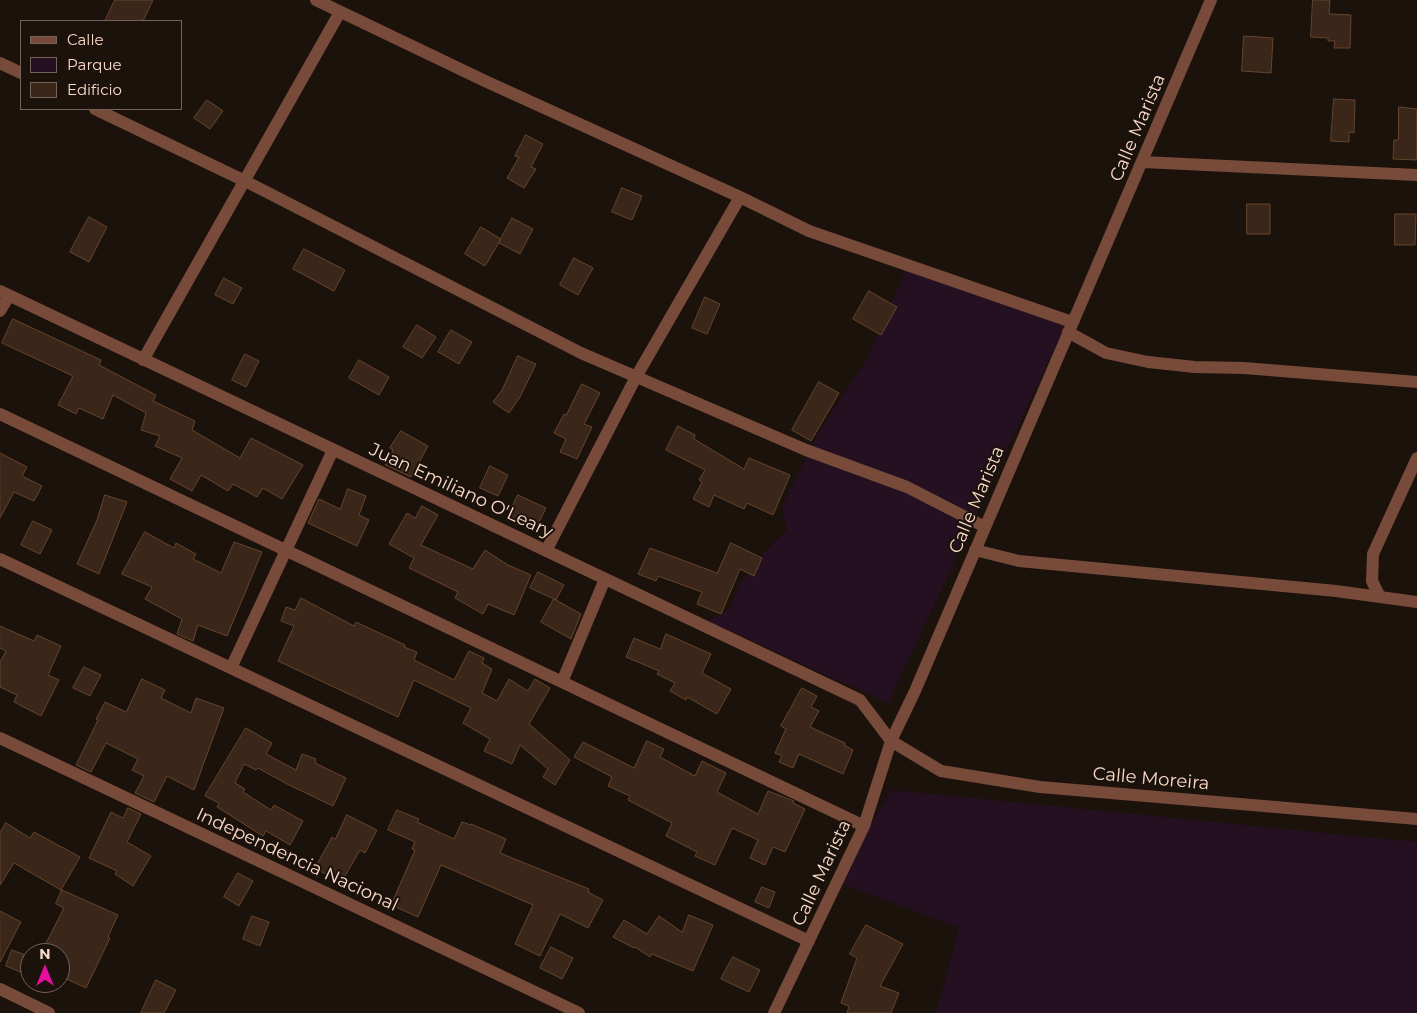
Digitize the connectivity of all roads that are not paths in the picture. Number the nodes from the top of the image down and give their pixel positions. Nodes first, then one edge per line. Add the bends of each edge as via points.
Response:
1 (316, 0) edge
2 (1211, 0) edge
3 (340, 12) junction
4 (0, 62) edge
5 (20, 72) edge
6 (97, 110) edge
7 (1143, 162) junction
8 (1417, 175) edge
9 (245, 181) junction
10 (740, 197) junction
11 (4, 293) edge
12 (0, 311) edge
13 (1070, 327) junction
14 (143, 360) junction
15 (636, 377) junction
16 (1417, 382) edge
17 (0, 414) edge
18 (333, 450) junction
19 (1417, 458) edge
20 (985, 527) junction
21 (286, 550) junction
22 (974, 550) junction
23 (546, 551) junction
24 (0, 559) edge
25 (604, 579) junction
26 (1380, 597) junction
27 (1417, 602) edge
28 (231, 668) junction
29 (562, 682) junction
30 (0, 738) edge
31 (891, 741) junction
32 (1417, 819) edge
33 (864, 826) junction
34 (809, 941) junction
35 (0, 989) edge
36 (49, 1013) edge
37 (580, 1013) edge
38 (774, 1013) edge

1 - 3 street
2 - 7 street, Calle Marista
3 - 9 street
3 - 10 street
4 - 5 street
6 - 9 street
7 - 8 street
7 - 13 street, Calle Marista
9 - 14 street
9 - 15 street via 582,353
10 - 13 street via 809,230
10 - 15 street
11 - 12 street
11 - 14 street, Juan Emiliano O'Leary
13 - 16 street via 1106,353 1148,362
13 - 20 street, Calle Marista
14 - 18 street, Juan Emiliano O'Leary
15 - 20 street via 806,450 907,487
15 - 23 street
17 - 21 street
18 - 21 street
18 - 23 street, Juan Emiliano O'Leary
19 - 26 street via 1373,554 1372,581
20 - 22 street, Calle Marista
21 - 28 street
21 - 29 street
22 - 26 street via 1019,561
22 - 31 street, Calle Marista
23 - 25 street, Juan Emiliano O'Leary
24 - 28 street
25 - 29 street
25 - 31 street, Juan Emiliano O'Leary via 860,700
26 - 27 street
28 - 34 street
29 - 33 street
30 - 37 street, Independencia Nacional
31 - 32 street, Calle Moreira via 942,772 1040,786
31 - 33 street, Calle Marista
33 - 34 street, Calle Marista
34 - 38 street, Calle Marista
35 - 36 street

